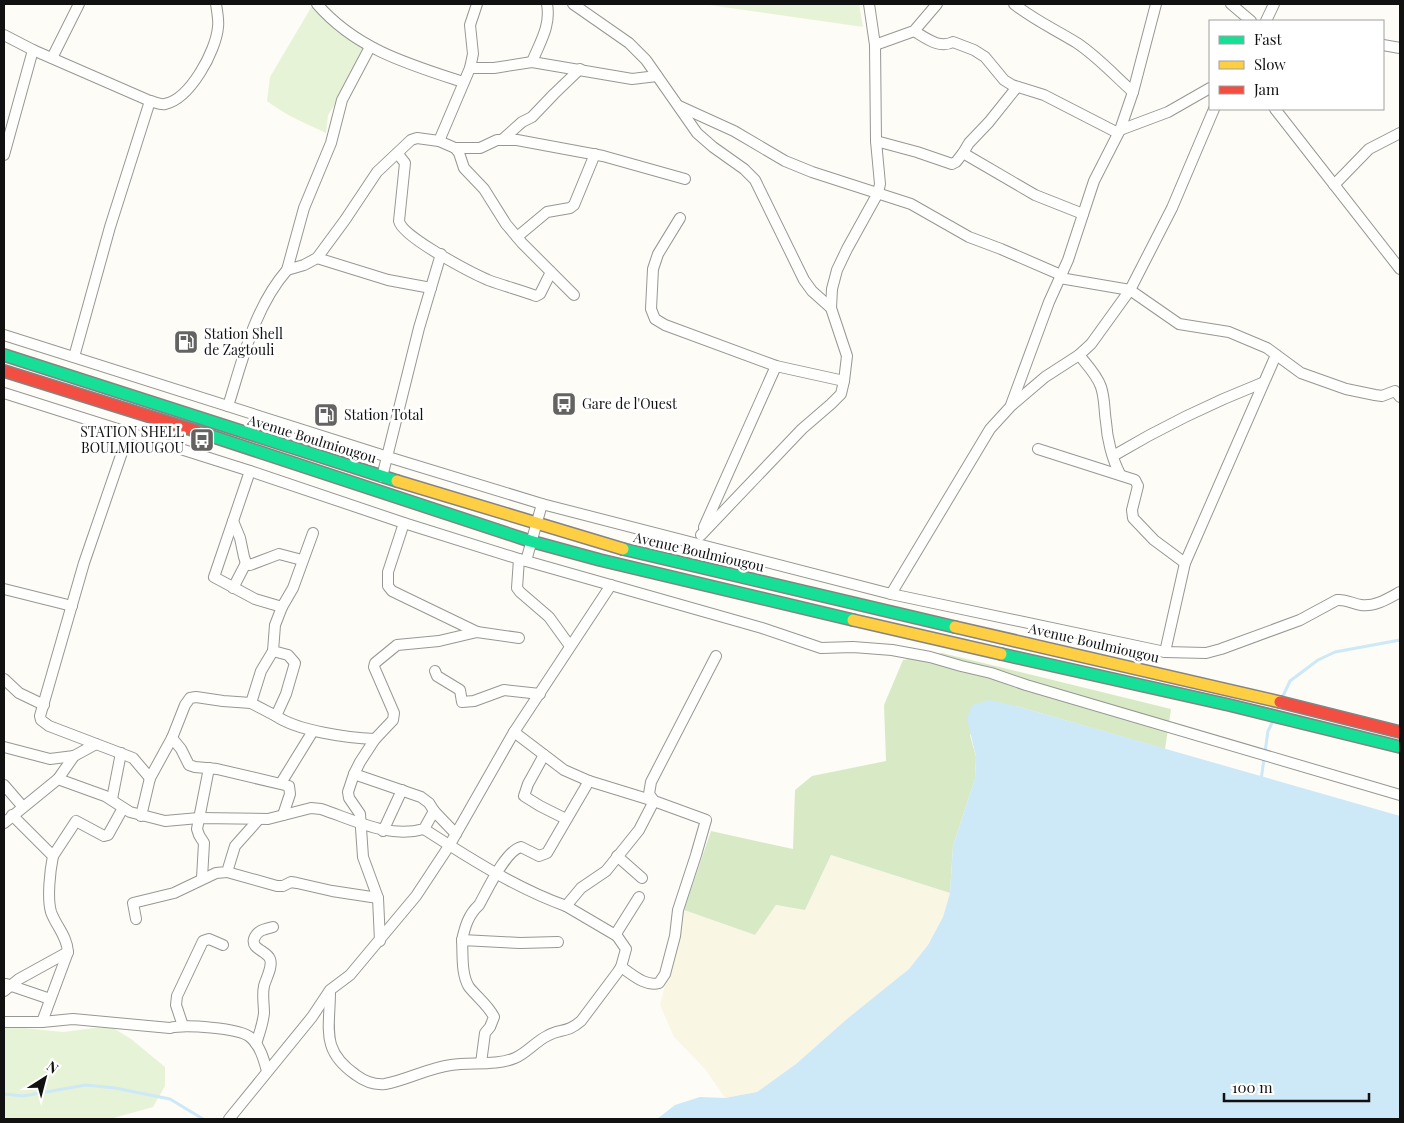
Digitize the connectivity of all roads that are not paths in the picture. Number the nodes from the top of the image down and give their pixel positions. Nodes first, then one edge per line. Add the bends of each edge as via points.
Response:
1 (79, 4) edge
2 (216, 4) edge
3 (317, 4) edge
4 (477, 4) edge
5 (547, 4) edge
6 (869, 4) edge
7 (937, 4) edge
8 (1014, 4) edge
9 (1156, 4) edge
10 (1231, 4) edge
11 (1274, 4) edge
12 (577, 5) edge
13 (1249, 20) edge
14 (1266, 20) edge
15 (914, 31) junction
16 (4, 35) edge
17 (875, 45) junction
18 (1384, 45) edge
19 (1399, 46) edge
20 (370, 47) junction
21 (33, 50) junction
22 (52, 58) junction
23 (532, 62) junction
24 (470, 68) junction
25 (580, 70) junction
26 (657, 76) junction
27 (463, 82) junction
28 (1017, 87) junction
29 (1209, 89) edge
30 (1133, 92) junction
31 (150, 101) junction
32 (679, 106) junction
33 (1214, 110) edge
34 (1276, 110) edge
35 (1119, 132) junction
36 (1400, 133) edge
37 (503, 139) junction
38 (876, 141) junction
39 (439, 142) junction
40 (455, 148) junction
41 (963, 153) junction
42 (398, 154) junction
43 (595, 154) junction
44 (4, 155) edge
45 (685, 179) dead end
46 (1334, 185) junction
47 (878, 193) junction
48 (1083, 214) junction
49 (680, 218) dead end
50 (517, 237) junction
51 (441, 254) junction
52 (317, 258) junction
53 (1400, 269) edge
54 (287, 270) junction
55 (551, 272) junction
56 (1061, 276) junction
57 (431, 288) junction
58 (1130, 290) junction
59 (574, 295) dead end
60 (831, 308) junction
61 (4, 334) edge
62 (4, 355) edge
63 (1080, 355) junction
64 (1276, 355) junction
65 (74, 357) junction
66 (776, 366) junction
67 (4, 371) edge
68 (844, 382) junction
69 (1262, 383) junction
70 (1399, 392) edge
71 (4, 393) edge
72 (201, 398) junction
73 (228, 406) junction
74 (1011, 406) junction
75 (196, 418) junction
76 (129, 432) junction
77 (1038, 449) dead end
78 (1113, 456) junction
79 (388, 457) junction
80 (250, 471) junction
81 (1120, 474) junction
82 (382, 477) junction
83 (542, 504) junction
84 (233, 521) junction
85 (404, 522) junction
86 (536, 525) junction
87 (312, 533) dead end
88 (699, 539) junction
89 (530, 541) junction
90 (302, 560) junction
91 (522, 560) junction
92 (246, 563) junction
93 (1185, 563) junction
94 (611, 585) junction
95 (233, 588) junction
96 (4, 589) edge
97 (1400, 592) edge
98 (891, 594) junction
99 (72, 606) junction
100 (282, 607) junction
101 (477, 632) junction
102 (519, 638) dead end
103 (570, 646) junction
104 (273, 651) junction
105 (1165, 652) junction
106 (716, 656) dead end
107 (435, 671) dead end
108 (4, 679) edge
109 (540, 694) junction
110 (250, 703) junction
111 (44, 706) junction
112 (276, 716) junction
113 (313, 731) junction
114 (514, 732) junction
115 (1400, 732) edge
116 (172, 738) junction
117 (375, 740) junction
118 (96, 744) junction
119 (4, 747) edge
120 (1400, 747) edge
121 (121, 753) junction
122 (544, 755) junction
123 (74, 756) junction
124 (209, 768) junction
125 (354, 774) junction
126 (150, 778) junction
127 (58, 779) junction
128 (589, 781) junction
129 (281, 784) junction
130 (4, 785) edge
131 (402, 790) junction
132 (1400, 795) edge
133 (112, 799) junction
134 (654, 801) junction
135 (23, 807) junction
136 (123, 808) junction
137 (434, 812) junction
138 (12, 815) junction
139 (141, 816) junction
140 (283, 816) junction
141 (199, 818) junction
142 (259, 819) junction
143 (566, 819) junction
144 (4, 823) edge
145 (361, 823) junction
146 (424, 829) junction
147 (383, 831) junction
148 (456, 834) junction
149 (449, 846) junction
150 (53, 856) junction
151 (618, 856) junction
152 (227, 872) junction
153 (497, 873) junction
154 (202, 878) junction
155 (642, 878) dead end
156 (639, 896) dead end
157 (378, 898) junction
158 (566, 906) junction
159 (136, 919) dead end
160 (273, 927) dead end
161 (617, 936) junction
162 (462, 940) junction
163 (380, 941) junction
164 (558, 942) dead end
165 (223, 945) dead end
166 (68, 952) junction
167 (620, 967) junction
168 (6, 987) edge
169 (330, 990) junction
170 (50, 999) junction
171 (4, 1022) edge
172 (42, 1022) junction
173 (183, 1026) junction
174 (256, 1044) junction
175 (481, 1063) junction
176 (267, 1072) junction
177 (229, 1119) edge

1 - 22 street
2 - 31 street via 216,36 198,78 184,93 168,103
3 - 20 street via 342,28
4 - 24 street via 470,25 473,54
5 - 23 street via 547,26
6 - 17 street
7 - 15 street
8 - 30 street via 1085,49
9 - 30 street
10 - 13 street
11 - 14 street
12 - 26 street via 636,48
15 - 17 street
15 - 28 street via 938,45 953,42 974,50 985,57 1004,80
16 - 21 street
17 - 38 street
18 - 19 street
20 - 27 street via 394,59
20 - 54 street via 342,100 331,143 304,208
21 - 22 street
21 - 44 street
22 - 31 street
23 - 24 street
23 - 25 street
24 - 27 street
25 - 26 street via 632,79
25 - 37 street via 532,117
26 - 32 street
27 - 39 street
28 - 35 street via 1050,98
28 - 41 street
29 - 35 street via 1168,112
30 - 35 street
31 - 65 street
32 - 47 street via 734,131 785,161
32 - 60 street via 697,133 755,180 804,280
33 - 58 street via 1172,208
34 - 46 street
35 - 48 street via 1094,181
36 - 46 street via 1369,149
37 - 40 street via 480,148
37 - 43 street
38 - 41 street via 952,164
38 - 47 street via 880,178
39 - 40 street
39 - 42 street via 414,138
40 - 50 street via 464,168 484,188
41 - 48 street via 1035,194
42 - 51 street via 405,163 400,225
42 - 52 street via 372,178
43 - 45 street
43 - 50 street via 574,205 547,212
46 - 53 street
47 - 56 street via 911,204 969,238
47 - 60 street via 837,270
48 - 56 street
49 - 66 street via 658,254 653,269 651,309 655,319
50 - 55 street
51 - 55 street via 489,280 536,296
51 - 57 street
52 - 54 street
52 - 57 street via 388,280
54 - 73 street via 272,289 256,321
55 - 59 street
56 - 58 street
56 - 74 street
57 - 79 street
58 - 63 street
58 - 64 street via 1179,324 1229,332
60 - 68 street via 847,356
61 - 65 street
62 - 75 highway, Avenue Boulmiougou
63 - 74 street via 1045,377
63 - 78 street via 1101,388
64 - 69 street
64 - 70 street via 1301,373 1346,389 1382,396
65 - 72 street
66 - 68 street
66 - 88 street
67 - 89 highway, Avenue Boulmiougou
68 - 88 street via 832,404 802,429
69 - 78 street via 1224,398
69 - 93 street
71 - 76 street
72 - 73 street
72 - 75 street
73 - 79 street
74 - 98 street via 978,446
75 - 82 highway, Avenue Boulmiougou
76 - 80 street
76 - 99 street
77 - 81 street
78 - 81 street
79 - 82 street
79 - 83 street
80 - 84 street
80 - 85 street
81 - 93 street via 1131,478 1138,486 1132,518 1154,540
82 - 86 highway, Avenue Boulmiougou
83 - 86 street
83 - 88 street
84 - 92 street
84 - 95 street via 214,577
85 - 91 street
85 - 101 street via 388,572 388,586 392,591
86 - 89 street
86 - 115 highway, Avenue Boulmiougou via 617,548 1233,690
87 - 90 street
88 - 98 street
89 - 91 street
89 - 120 highway, Avenue Boulmiougou
90 - 92 street via 279,554 256,564
90 - 100 street via 293,588
91 - 94 street
91 - 103 street via 517,588 549,617
92 - 95 street
93 - 105 street
94 - 103 street
94 - 132 street via 822,648 892,650 991,673
95 - 100 street
96 - 99 street
97 - 105 street via 1385,600 1363,605 1337,600 1300,620 1221,649
98 - 105 street
99 - 111 street
100 - 104 street
101 - 102 street
101 - 117 street via 439,641 396,645 377,660 374,667 394,714 393,720
103 - 109 street
104 - 110 street via 260,671
104 - 112 street via 288,655 295,663
106 - 134 street via 650,782 648,794
107 - 109 street via 437,676 460,690 462,702 504,690
108 - 111 street via 19,693
109 - 114 street
110 - 112 street
110 - 116 street via 190,698
111 - 118 street via 40,716 45,724
112 - 113 street via 289,724
113 - 117 street
113 - 129 street
114 - 122 street
114 - 148 street
116 - 124 street via 190,765
116 - 126 street
117 - 125 street
118 - 121 street
118 - 123 street
119 - 123 street via 50,758
121 - 126 street via 137,761
121 - 133 street
122 - 128 street via 564,770
122 - 143 street via 524,796
123 - 127 street
124 - 129 street
124 - 141 street
125 - 131 street
125 - 145 street via 348,792 359,811
126 - 139 street
127 - 133 street
127 - 135 street
128 - 134 street
128 - 143 street
129 - 140 street via 289,786 290,790
130 - 135 street
131 - 137 street via 426,800
131 - 147 street
133 - 136 street
134 - 151 street via 639,830
134 - 167 street via 706,820 678,910 665,974 659,983 646,983
135 - 138 street
136 - 139 street
136 - 150 street via 108,836 76,821
137 - 146 street
137 - 148 street
138 - 144 street
138 - 150 street
139 - 141 street via 171,822
140 - 142 street
140 - 145 street via 311,808
141 - 142 street
141 - 154 street via 197,829 204,843
142 - 152 street via 236,846
143 - 153 street via 547,854 539,856 521,847 516,848
145 - 147 street
145 - 157 street via 363,857
146 - 147 street
146 - 149 street
148 - 149 street
149 - 153 street
149 - 163 street via 416,896
150 - 166 street via 49,875 51,911 67,942
151 - 155 street
151 - 158 street via 606,871 581,888
152 - 154 street
152 - 157 street via 277,886 290,882
153 - 158 street
153 - 162 street via 479,905 472,911
154 - 159 street via 183,890 133,903
156 - 161 street
157 - 163 street
158 - 161 street
160 - 174 street via 260,931 254,939 257,948 267,954 271,965 264,988 264,1014
161 - 167 street via 626,949
162 - 164 street
162 - 175 street via 468,986 494,1017 485,1033
163 - 169 street via 350,975
165 - 173 street via 209,939 203,941 177,996 176,1006
166 - 168 street
166 - 170 street
167 - 175 street via 574,1027 547,1036 506,1061
168 - 170 street
169 - 175 street via 329,1044 335,1057 361,1079 383,1084 450,1065
169 - 176 street
170 - 172 street
171 - 172 street
172 - 173 street via 72,1019 170,1028
173 - 174 street via 241,1032
174 - 176 street
176 - 177 street

